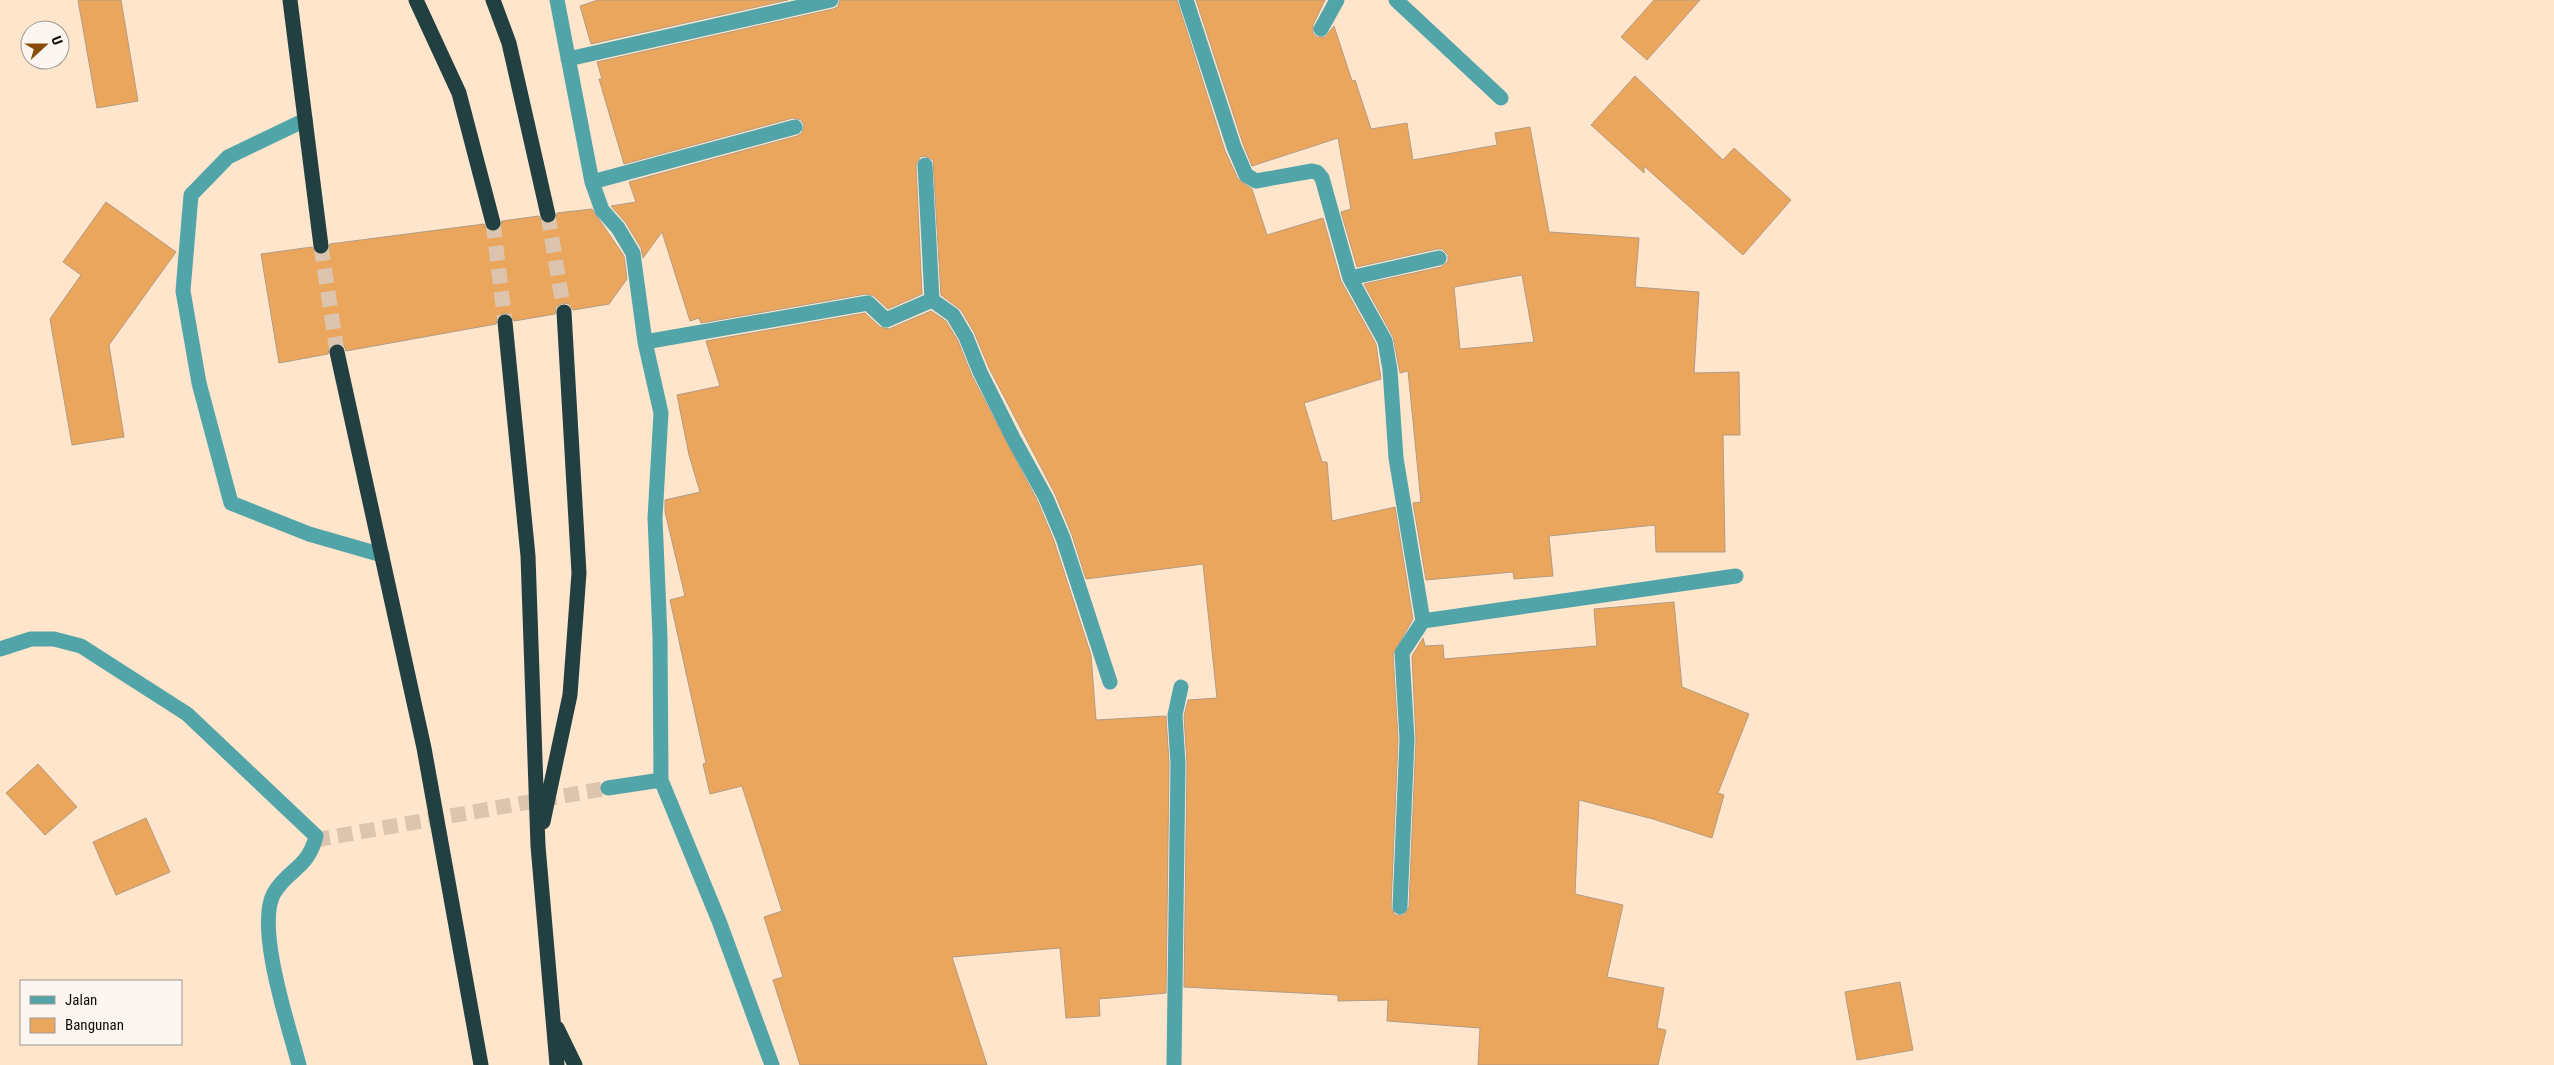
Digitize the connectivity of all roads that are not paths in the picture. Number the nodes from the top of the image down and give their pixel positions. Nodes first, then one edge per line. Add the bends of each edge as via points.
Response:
1 (290, 0) edge
2 (416, 0) edge
3 (493, 0) edge
4 (557, 0) edge
5 (831, 0) edge
6 (1186, 0) edge
7 (1337, 0) edge
8 (1396, 0) edge
9 (1321, 29) dead end
10 (568, 59) junction
11 (1501, 98) dead end
12 (304, 120) junction
13 (794, 126) dead end
14 (925, 165) dead end
15 (592, 182) junction
16 (548, 215) tunnel mouth
17 (493, 222) tunnel mouth
18 (321, 246) tunnel mouth
19 (1439, 258) dead end
20 (1350, 278) junction
21 (932, 300) junction
22 (564, 312) tunnel mouth
23 (505, 322) tunnel mouth
24 (645, 342) junction
25 (337, 352) tunnel mouth
26 (382, 555) junction
27 (1736, 576) dead end
28 (1423, 621) junction
29 (0, 649) edge
30 (1110, 682) dead end
31 (1181, 687) dead end
32 (661, 780) junction
33 (608, 788) tunnel mouth
34 (538, 846) junction
35 (1400, 907) dead end
36 (554, 1020) junction
37 (299, 1065) edge
38 (481, 1065) edge
39 (558, 1065) edge
40 (576, 1065) edge
41 (772, 1065) edge
42 (1174, 1065) edge

1 - 12 highway
2 - 17 highway via 459,93
3 - 16 highway via 509,43
4 - 10 street
5 - 10 street
6 - 20 street via 1246,175 1256,181 1317,172 1325,188
7 - 9 street
8 - 11 street
10 - 15 street
12 - 18 highway
12 - 26 street via 228,157 191,195 183,291 200,383 231,503 309,534
13 - 15 street
14 - 21 street
15 - 24 street via 602,210 633,253
19 - 20 street
20 - 28 street via 1385,341 1396,458
21 - 24 street via 886,320 868,303
21 - 30 street via 953,315 966,337 1000,413 1046,498 1063,538
22 - 34 highway via 579,573 570,695
23 - 34 highway via 528,556
24 - 32 street via 661,413 655,518
25 - 26 highway
26 - 38 highway via 424,748
27 - 28 street
28 - 35 street via 1402,653 1407,739
29 - 37 street via 32,639 54,639 80,646 187,714 316,836 314,849 274,892 268,909 272,961
31 - 42 street via 1175,715 1178,764
32 - 33 street
32 - 41 street via 719,921
34 - 36 highway
36 - 39 highway
36 - 40 highway

